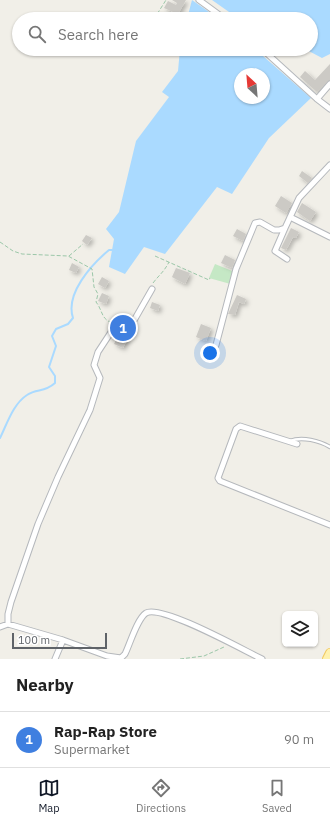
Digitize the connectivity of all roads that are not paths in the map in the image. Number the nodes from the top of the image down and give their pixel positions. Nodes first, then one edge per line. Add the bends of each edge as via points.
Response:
1 (199, 0) edge
2 (215, 12) edge
3 (270, 56) edge
4 (330, 84) edge
5 (317, 99) junction
6 (330, 109) edge
7 (330, 165) edge
8 (290, 217) junction
9 (285, 228) junction
10 (330, 237) edge
11 (287, 259) dead end
12 (152, 289) road end
13 (216, 345) dead end
14 (290, 442) junction
15 (297, 444) dead end
16 (330, 447) edge
17 (330, 525) edge
18 (8, 624) junction
19 (0, 627) edge
20 (63, 640) junction
21 (330, 653) edge
22 (55, 659) edge
23 (262, 659) edge
24 (327, 659) edge

1 - 2 street
3 - 5 street
4 - 5 street
5 - 6 street
7 - 8 street via 299,198
8 - 9 street
8 - 10 street
9 - 11 street via 275,251
9 - 13 street via 274,230 260,222 255,223 236,269
12 - 18 street via 132,324 115,324 98,352 94,366 100,378 90,410 38,524 11,602
14 - 15 street
14 - 16 lane via 300,439
14 - 17 street via 246,426 238,427 218,480
18 - 19 street
18 - 20 street
20 - 22 street
20 - 23 street via 121,658 141,617 148,612 160,612
21 - 24 main road

